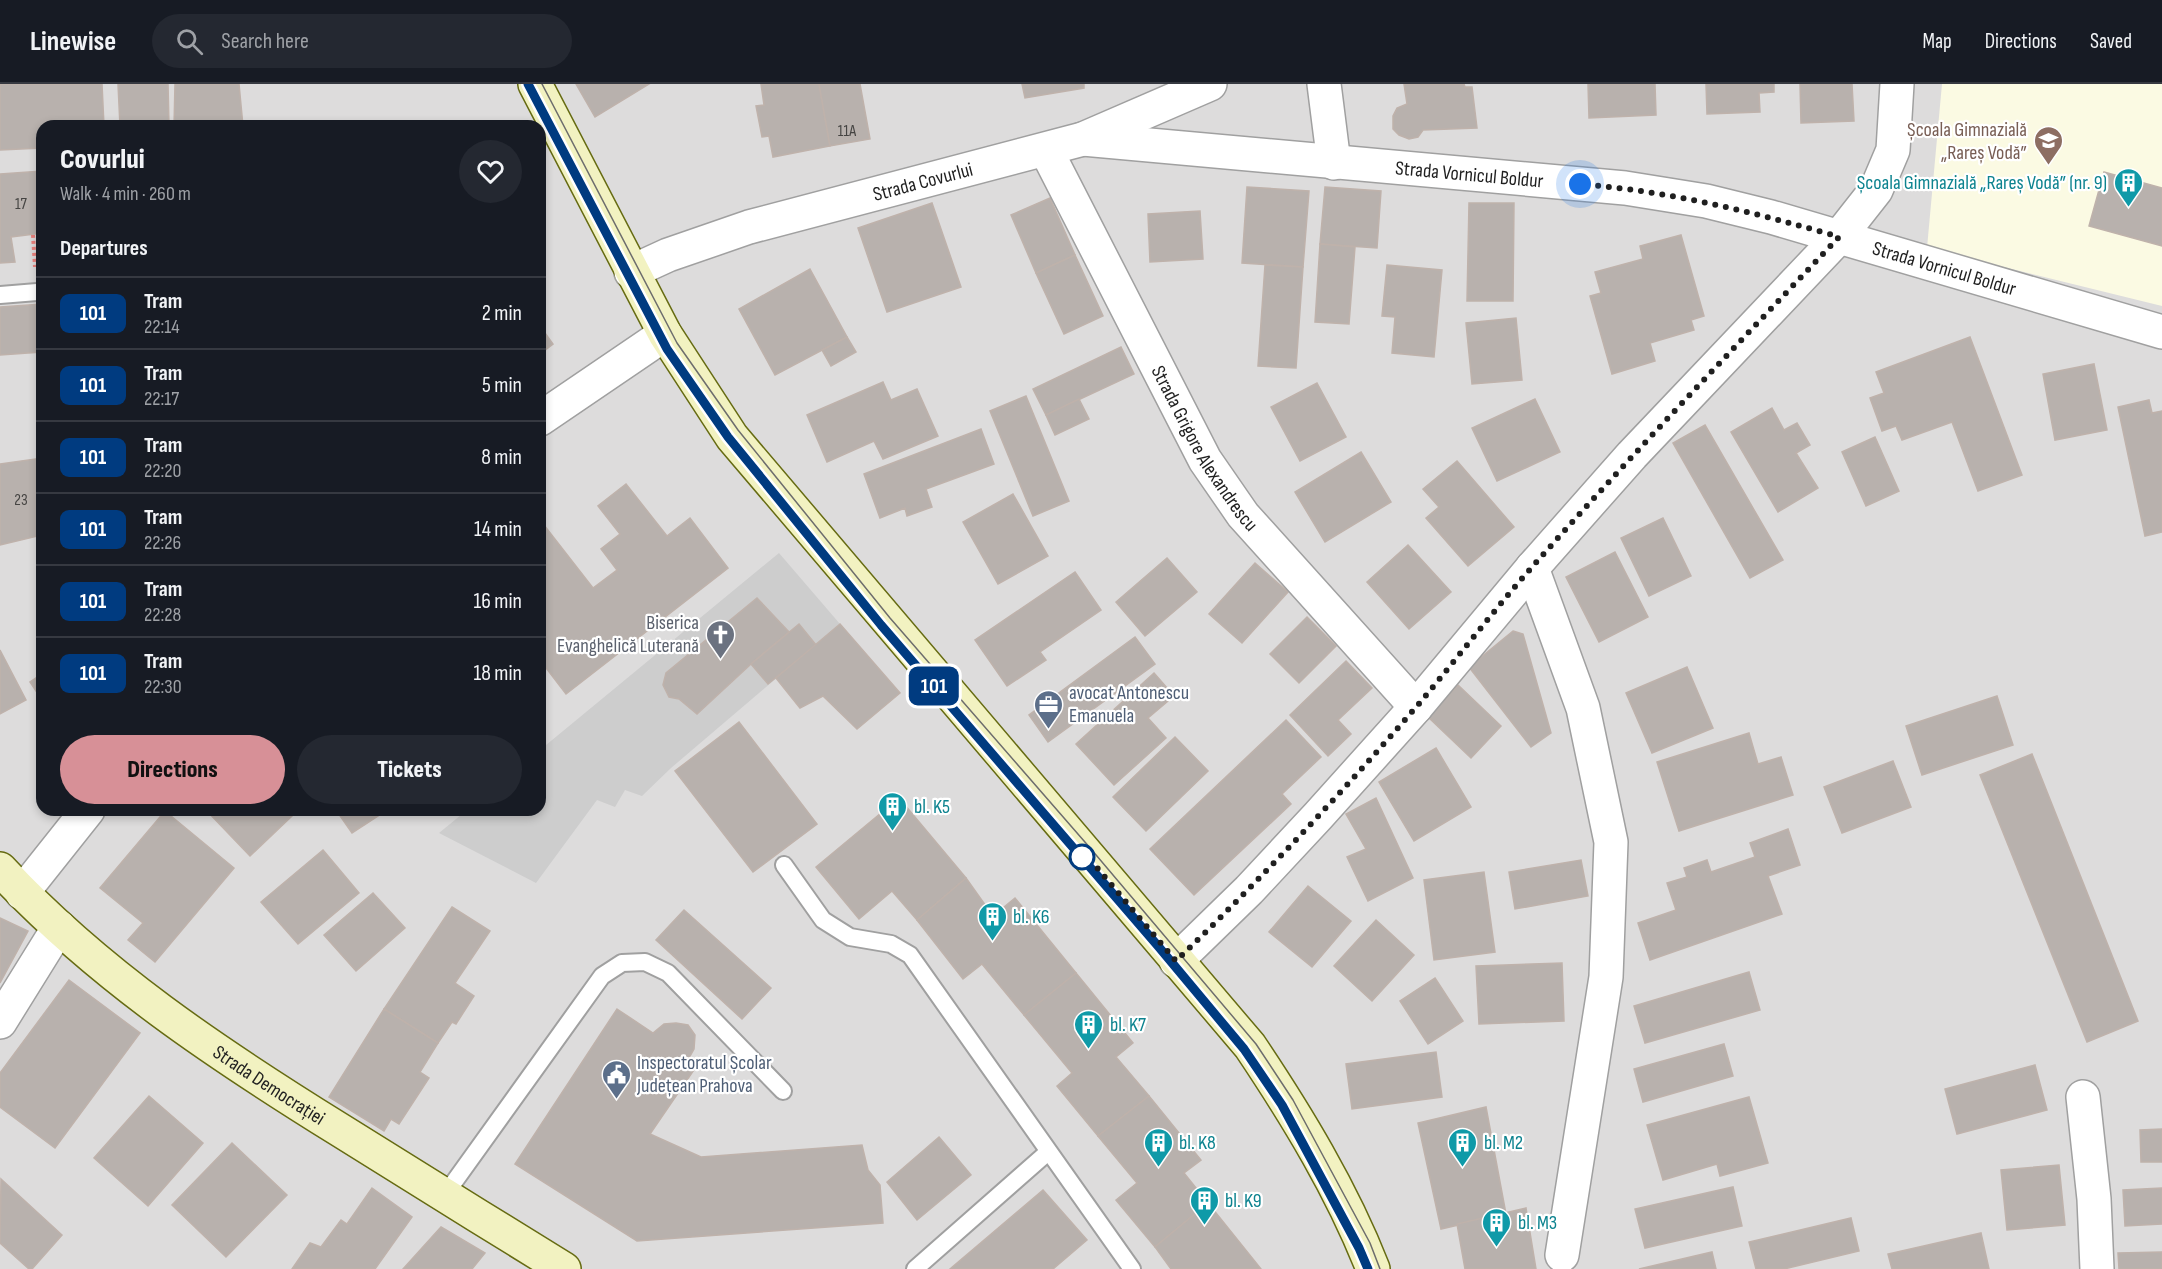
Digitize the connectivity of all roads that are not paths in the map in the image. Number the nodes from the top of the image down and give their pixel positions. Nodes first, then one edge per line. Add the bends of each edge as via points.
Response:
1 (535, 84) edge
2 (1210, 84) edge
3 (1324, 84) edge
4 (1897, 84) edge
5 (1083, 139) junction
6 (1046, 150) junction
7 (1334, 163) junction
8 (1839, 237) junction
9 (631, 272) junction
10 (36, 292) edge
11 (0, 296) edge
12 (2162, 332) edge
13 (665, 334) junction
14 (546, 415) edge
15 (1532, 568) junction
16 (1416, 707) junction
17 (83, 816) edge
18 (784, 865) dead end
19 (0, 868) edge
20 (22, 893) junction
21 (59, 927) junction
22 (1176, 961) junction
23 (0, 1022) edge
24 (783, 1091) dead end
25 (2083, 1097) dead end
26 (1048, 1152) junction
27 (444, 1196) junction
28 (1562, 1255) dead end
29 (1367, 1264) edge
30 (564, 1269) edge
31 (915, 1269) edge
32 (1132, 1269) edge
33 (2097, 1269) edge

1 - 9 main road
2 - 5 street, Strada Covurlui
3 - 7 street
4 - 8 street via 1893,150 1876,190
5 - 6 street, Strada Covurlui
5 - 7 street, Strada Vornicul Boldur
6 - 9 street, Strada Covurlui via 749,227
6 - 16 street, Strada Grigore Alexandrescu via 1205,460 1243,515
7 - 8 street, Strada Vornicul Boldur via 1625,188 1706,201
8 - 12 street, Strada Vornicul Boldur
8 - 15 street via 1632,455
9 - 13 main road
10 - 11 lane
13 - 14 street
13 - 22 main road via 732,437
15 - 16 street
15 - 28 street via 1584,708 1611,842 1606,977
16 - 22 street via 1249,890
17 - 20 street
18 - 26 lane via 823,920 850,937 891,944 910,955
19 - 20 main road, Strada Democrației
20 - 21 main road, Strada Democrației
21 - 23 street
21 - 27 main road, Strada Democrației via 109,970 258,1079
22 - 29 main road via 1250,1046 1288,1102 1334,1186
24 - 27 lane via 668,973 645,962 622,963 602,976
25 - 33 street
26 - 31 lane
26 - 32 lane
27 - 30 main road, Strada Democrației

